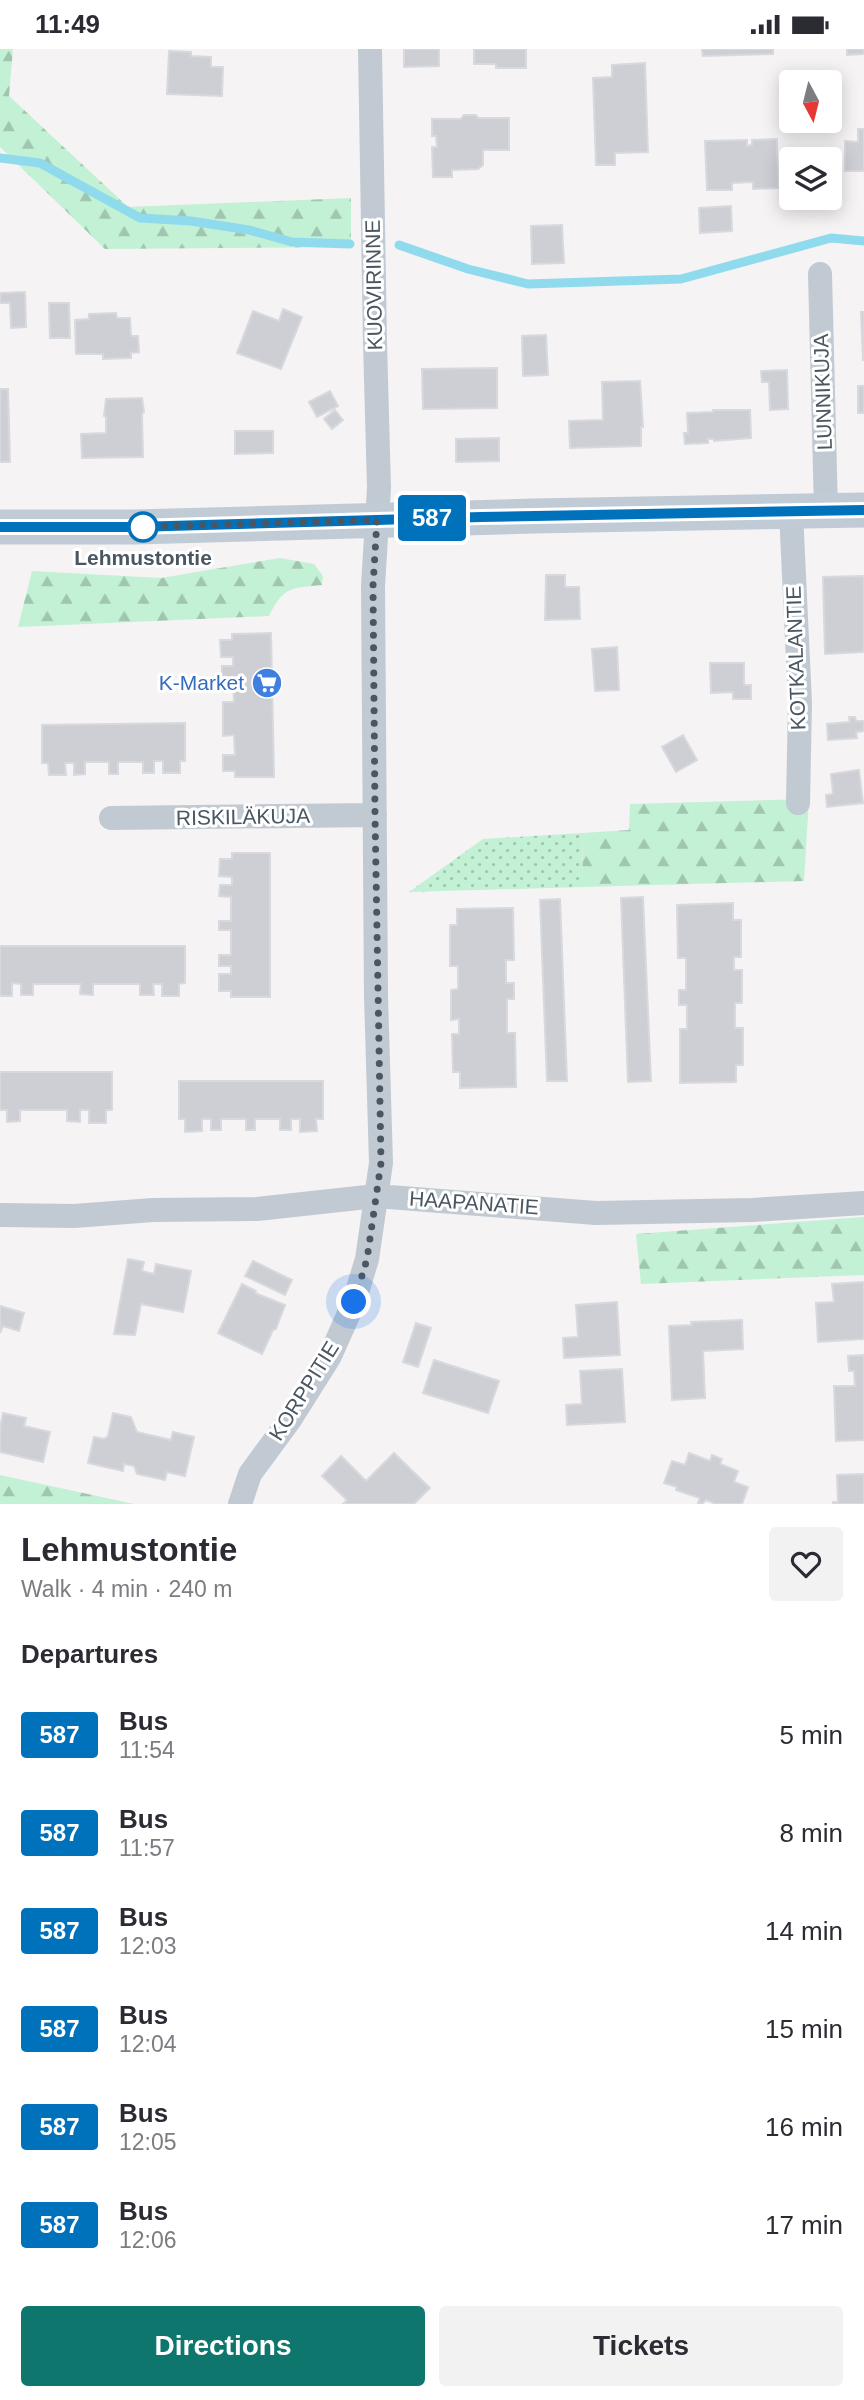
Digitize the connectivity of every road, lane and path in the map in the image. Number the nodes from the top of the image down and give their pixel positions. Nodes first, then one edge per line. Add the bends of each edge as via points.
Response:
1 (370, 49) edge
2 (820, 274) dead end
3 (864, 510) edge
4 (826, 511) junction
5 (791, 512) junction
6 (377, 520) junction
7 (0, 527) edge
8 (798, 803) dead end
9 (375, 815) junction
10 (111, 818) dead end
11 (376, 1196) junction
12 (864, 1203) edge
13 (0, 1215) edge
14 (240, 1504) edge

1 - 6 street, KUOVIRINNE
2 - 4 street, LUNNIKUJA
3 - 4 main road
4 - 5 main road
5 - 6 main road
5 - 8 street, KOTKALANTIE via 800,703
6 - 7 main road
6 - 9 street, KORPPITIE via 373,586
9 - 10 street, RISKILÄKUJA
9 - 11 street, KORPPITIE via 381,1163
11 - 12 street, HAAPANATIE via 596,1213
11 - 13 street, HAAPANATIE via 257,1209
11 - 14 street, KORPPITIE via 367,1259 354,1302 330,1356 250,1474

